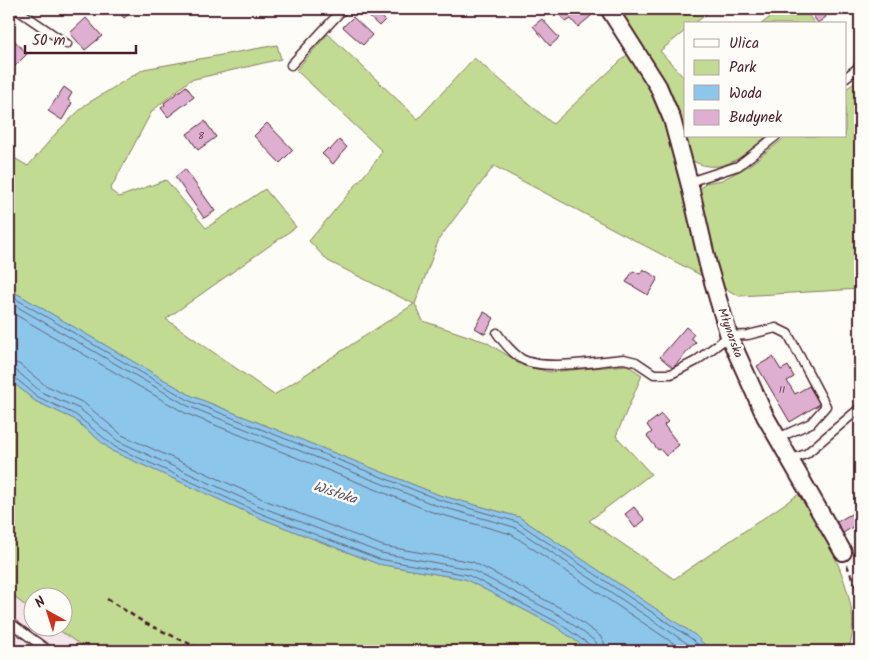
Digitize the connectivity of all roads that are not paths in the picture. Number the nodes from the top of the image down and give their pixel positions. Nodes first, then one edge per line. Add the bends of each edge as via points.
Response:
1 (16, 9) edge
2 (343, 9) edge
3 (609, 9) edge
4 (67, 44) dead end
5 (290, 65) dead end
6 (860, 66) edge
7 (846, 77) edge
8 (773, 138) edge
9 (690, 182) junction
10 (496, 333) dead end
11 (729, 336) junction
12 (860, 408) edge
13 (778, 438) junction
14 (789, 460) junction
15 (843, 552) road end
16 (9, 622) edge
17 (49, 651) edge

1 - 4 lane
2 - 5 lane
3 - 9 street, Młynarska via 658,86 672,119
6 - 7 lane
8 - 9 lane via 738,166
9 - 11 street, Młynarska via 708,265
10 - 11 lane via 522,359 547,366 624,359 636,362 654,374 672,374
11 - 13 street, Młynarska
11 - 13 lane via 748,336 776,328 788,334 826,406 811,423
12 - 14 lane via 806,454
13 - 14 street, Młynarska
14 - 15 street, Młynarska
16 - 17 lane

